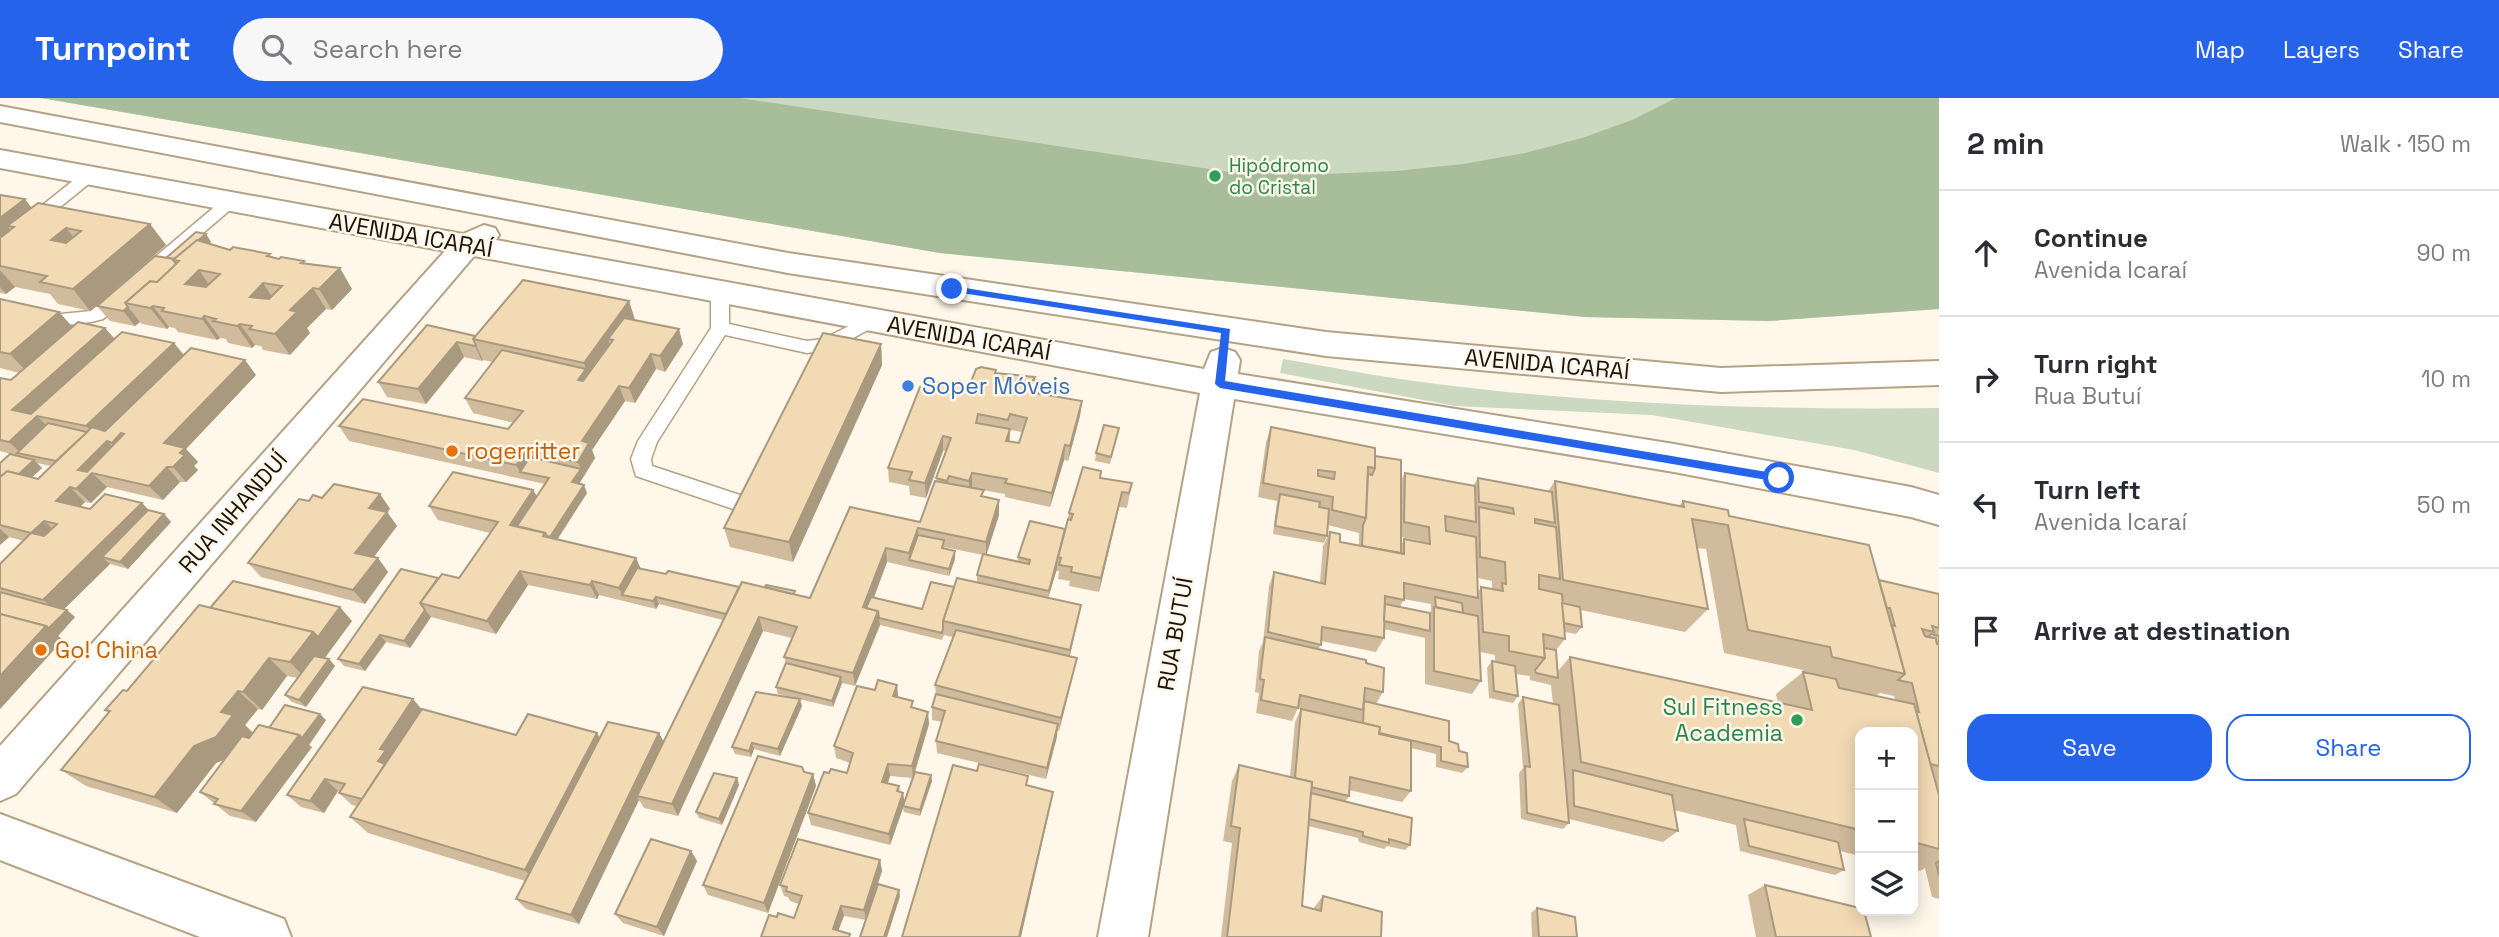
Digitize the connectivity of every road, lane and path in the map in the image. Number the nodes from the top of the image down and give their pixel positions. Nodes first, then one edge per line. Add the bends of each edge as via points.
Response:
1 (0, 114) edge
2 (0, 159) edge
3 (89, 175) junction
4 (231, 201) junction
5 (533, 215) junction
6 (467, 245) junction
7 (0, 247) edge
8 (720, 292) junction
9 (0, 309) edge
10 (873, 320) junction
11 (720, 328) junction
12 (1226, 331) junction
13 (1939, 373) edge
14 (1220, 384) junction
15 (739, 503) edge
16 (1939, 510) edge
17 (0, 779) edge
18 (0, 837) edge
19 (266, 937) edge
20 (1123, 937) edge

1 - 5 main road, AVENIDA ICARAÍ
2 - 3 main road, AVENIDA ICARAÍ
3 - 4 main road, AVENIDA ICARAÍ
3 - 7 lane
4 - 6 main road, AVENIDA ICARAÍ
4 - 9 lane via 97,315 63,322
5 - 6 main road
5 - 12 main road, AVENIDA ICARAÍ via 788,263
6 - 8 main road, AVENIDA ICARAÍ
6 - 17 main road, RUA INHANDUÍ
8 - 10 main road, AVENIDA ICARAÍ
8 - 11 lane
10 - 11 lane via 827,345 807,347
10 - 14 main road, AVENIDA ICARAÍ
11 - 15 lane via 641,459 643,471
12 - 13 main road, AVENIDA ICARAÍ via 1721,380
12 - 14 main road, RUA BUTUÍ
14 - 16 main road, AVENIDA ICARAÍ via 1674,458
14 - 20 main road, RUA BUTUÍ
18 - 19 main road

